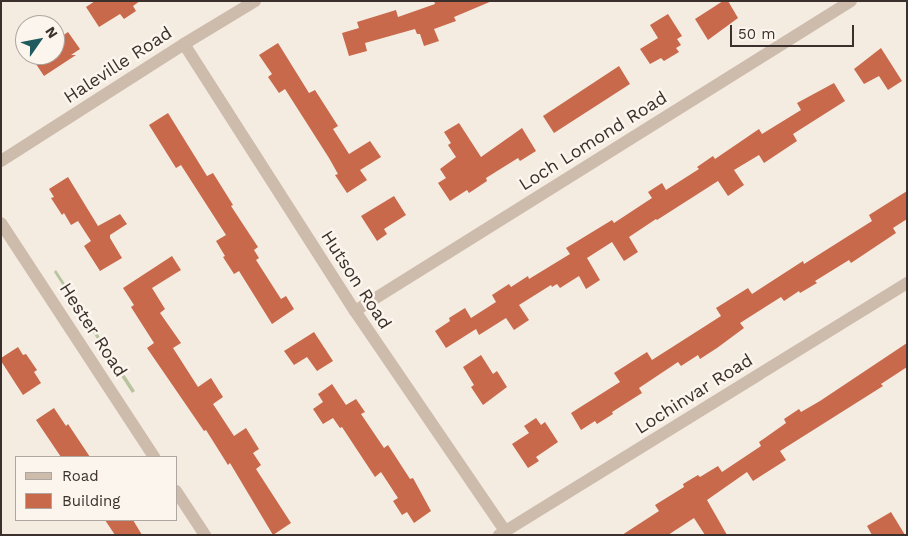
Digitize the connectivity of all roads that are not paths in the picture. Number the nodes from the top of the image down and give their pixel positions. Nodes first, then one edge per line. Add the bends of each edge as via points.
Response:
1 (255, 1) edge
2 (851, 1) edge
3 (184, 44) junction
4 (1, 161) edge
5 (1, 223) edge
6 (907, 283) edge
7 (354, 311) junction
8 (153, 456) edge
9 (178, 494) edge
10 (502, 533) edge
11 (205, 535) edge

1 - 3 street, Haleville Road
2 - 7 street, Loch Lomond Road
3 - 4 street, Haleville Road
3 - 7 street, Hutson Road
5 - 8 street, Hester Road
6 - 10 street, Lochinvar Road
7 - 10 street, Hutson Road
9 - 11 street

